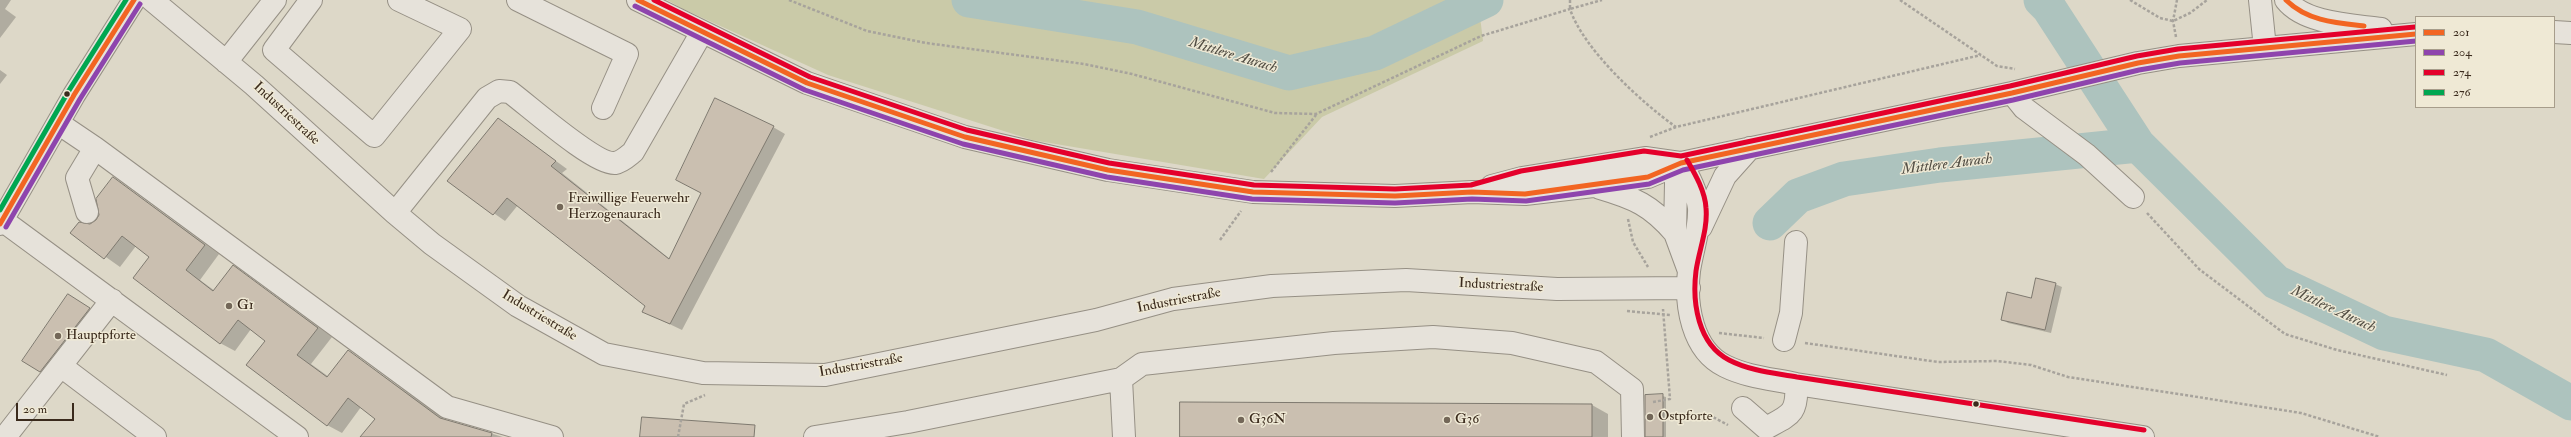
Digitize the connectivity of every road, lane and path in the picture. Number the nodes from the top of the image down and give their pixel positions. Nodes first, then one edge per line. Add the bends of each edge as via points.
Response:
1 (134, 0) edge
2 (152, 0) edge
3 (275, 0) edge
4 (310, 0) edge
5 (399, 0) edge
6 (518, 0) edge
7 (638, 0) edge
8 (789, 0) edge
9 (1570, 0) edge
10 (1602, 0) edge
11 (1900, 0) edge
12 (2130, 0) edge
13 (2177, 0) edge
14 (2207, 0) edge
15 (2260, 0) edge
16 (2286, 0) edge
17 (1570, 9) junction
18 (2173, 21) junction
19 (702, 32) junction
20 (2555, 32) edge
21 (2571, 33) edge
22 (2415, 34) edge
23 (2415, 34) edge
24 (2177, 39) dead end
25 (2265, 48) junction
26 (1981, 55) junction
27 (226, 62) junction
28 (1997, 66) dead end
29 (2012, 93) junction
30 (603, 108) dead end
31 (58, 123) junction
32 (1676, 127) junction
33 (1646, 139) dead end
34 (95, 148) junction
35 (1750, 148) junction
36 (1681, 163) junction
37 (1593, 186) junction
38 (1472, 192) junction
39 (2133, 197) joint
40 (87, 212) dead end
41 (396, 213) junction
42 (1629, 215) dead end
43 (1, 222) edge
44 (1675, 233) junction
45 (1696, 237) junction
46 (1796, 242) dead end
47 (1689, 280) junction
48 (1657, 289) junction
49 (112, 300) junction
50 (1626, 311) dead end
51 (1665, 315) junction
52 (1727, 334) dead end
53 (1784, 340) junction
54 (60, 366) junction
55 (702, 373) junction
56 (2447, 375) dead end
57 (1121, 379) junction
58 (1796, 384) junction
59 (1663, 401) dead end
60 (1743, 408) dead end
61 (1765, 434) edge
62 (5, 437) edge
63 (155, 437) edge
64 (297, 437) edge
65 (552, 437) edge
66 (678, 437) edge
67 (815, 437) edge
68 (1124, 437) edge
69 (1633, 437) edge
70 (2143, 437) edge
71 (2380, 437) edge

1 - 31 street
2 - 27 street, Industriestraße
3 - 27 street
4 - 5 street via 274,50 374,136 460,29
6 - 30 street via 627,54
7 - 19 street
8 - 17 path via 867,31 926,43 1084,64 1132,74 1275,113 1316,114 1481,36
9 - 17 path
10 - 17 path
11 - 26 path
12 - 18 path via 2160,18
13 - 18 path
14 - 18 path via 2190,13
15 - 25 street
16 - 23 street via 2291,7 2323,21
17 - 32 path via 1574,21 1586,39 1635,95
18 - 24 path
19 - 38 street via 807,83 965,137 1108,170 1253,192 1395,196
19 - 41 street via 634,152 624,159 616,163 596,158 510,92 499,91 487,98
20 - 21 street
22 - 25 street
25 - 29 street via 2179,56 2138,63
26 - 28 path
26 - 32 path
27 - 41 street, Industriestraße
29 - 35 street
29 - 39 street via 2024,108 2070,141
31 - 34 street
31 - 43 street
32 - 33 path
34 - 40 street via 77,178
34 - 65 street via 447,408
35 - 36 street
35 - 45 street via 1725,176
36 - 37 street via 1648,177
36 - 38 street via 1645,158 1522,178
36 - 44 street via 1676,183
36 - 45 street via 1697,199
37 - 38 street via 1525,194
37 - 44 street via 1630,196 1646,205 1662,217
39 - 56 path via 2199,269 2285,334 2337,350
41 - 55 street, Industriestraße via 432,244 518,306 604,354
42 - 48 path via 1628,226 1633,242
43 - 49 street
44 - 47 street
45 - 47 street
46 - 53 street via 1791,313
47 - 48 street, Industriestraße
47 - 58 street via 1690,308 1697,338 1700,346 1712,358 1744,373
48 - 51 path
48 - 55 street, Industriestraße via 1557,289 1406,280 1272,286 1174,299 1096,320 825,375
49 - 54 street
49 - 64 street
50 - 51 path
51 - 59 path via 1670,399
52 - 53 path
53 - 71 path via 1938,362 1997,361 2032,365 2068,377 2301,413
54 - 62 street
54 - 63 street
55 - 66 path via 719,389 684,404
57 - 67 street via 908,422
57 - 68 street
57 - 69 street via 1142,364 1334,343 1433,337 1512,343 1596,362 1632,389
58 - 61 street via 1796,405 1792,413
58 - 70 street
60 - 61 street

